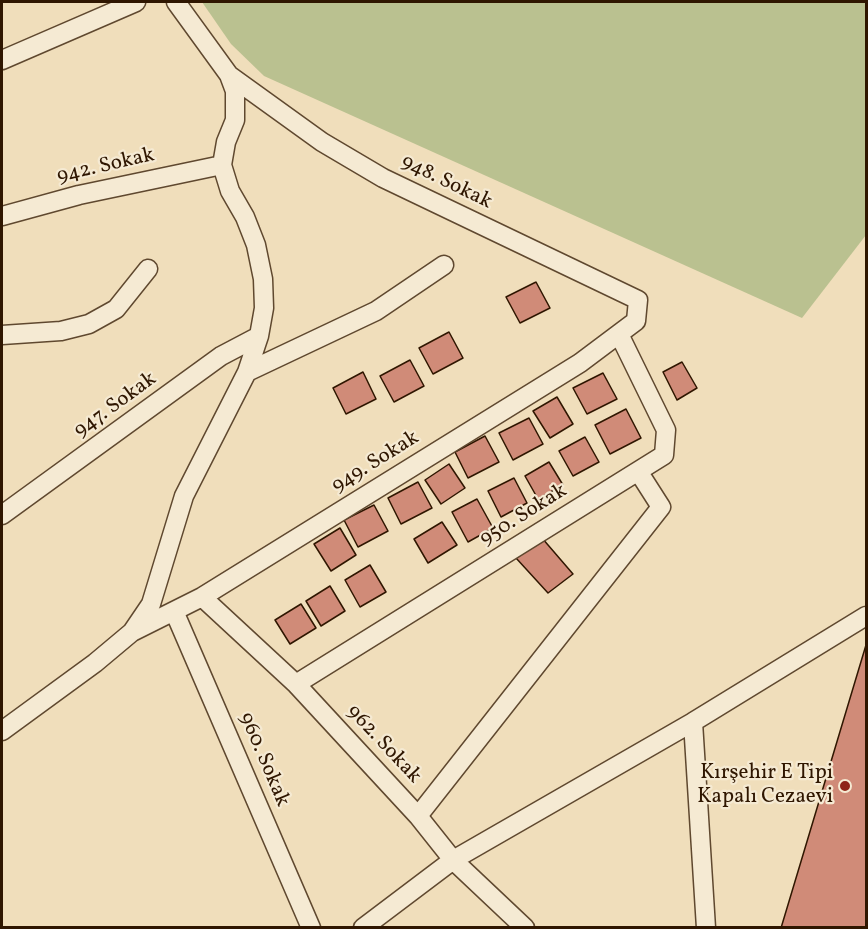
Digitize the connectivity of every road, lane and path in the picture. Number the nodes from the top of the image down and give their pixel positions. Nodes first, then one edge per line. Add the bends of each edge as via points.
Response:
1 (136, 2) edge
2 (176, 2) edge
3 (2, 60) edge
4 (229, 75) junction
5 (222, 165) junction
6 (2, 216) edge
7 (444, 265) dead end
8 (148, 268) dead end
9 (636, 321) joint
10 (619, 334) junction
11 (2, 335) edge
12 (260, 336) junction
13 (247, 372) junction
14 (638, 471) junction
15 (2, 516) edge
16 (202, 597) junction
17 (174, 611) junction
18 (867, 616) edge
19 (132, 632) junction
20 (296, 684) junction
21 (693, 722) junction
22 (2, 731) edge
23 (418, 816) junction
24 (453, 860) junction
25 (311, 927) edge
26 (363, 927) edge
27 (525, 927) edge
28 (706, 927) edge

1 - 3 street
2 - 4 street
4 - 5 street via 235,91 235,120
4 - 9 street, 948. Sokak via 313,136 383,178 638,300
5 - 6 street, 942. Sokak
5 - 12 street via 256,245 263,279
7 - 13 street via 376,311
8 - 11 street via 116,309 89,324 61,331
9 - 10 street, 949. Sokak
10 - 14 street, 950. Sokak via 666,430 664,455
10 - 16 street, 949. Sokak via 580,363
12 - 13 street
12 - 15 street, 947. Sokak via 221,356
13 - 19 street via 184,496 151,604
14 - 20 street, 950. Sokak
14 - 23 street via 661,507
16 - 17 street, 949. Sokak
16 - 20 street, 962. Sokak
17 - 19 street, 949. Sokak
17 - 25 street, 960. Sokak
18 - 21 street
19 - 22 street
20 - 23 street, 962. Sokak
21 - 24 street
21 - 28 street
23 - 24 street, 962. Sokak
24 - 26 street
24 - 27 street, 962. Sokak

